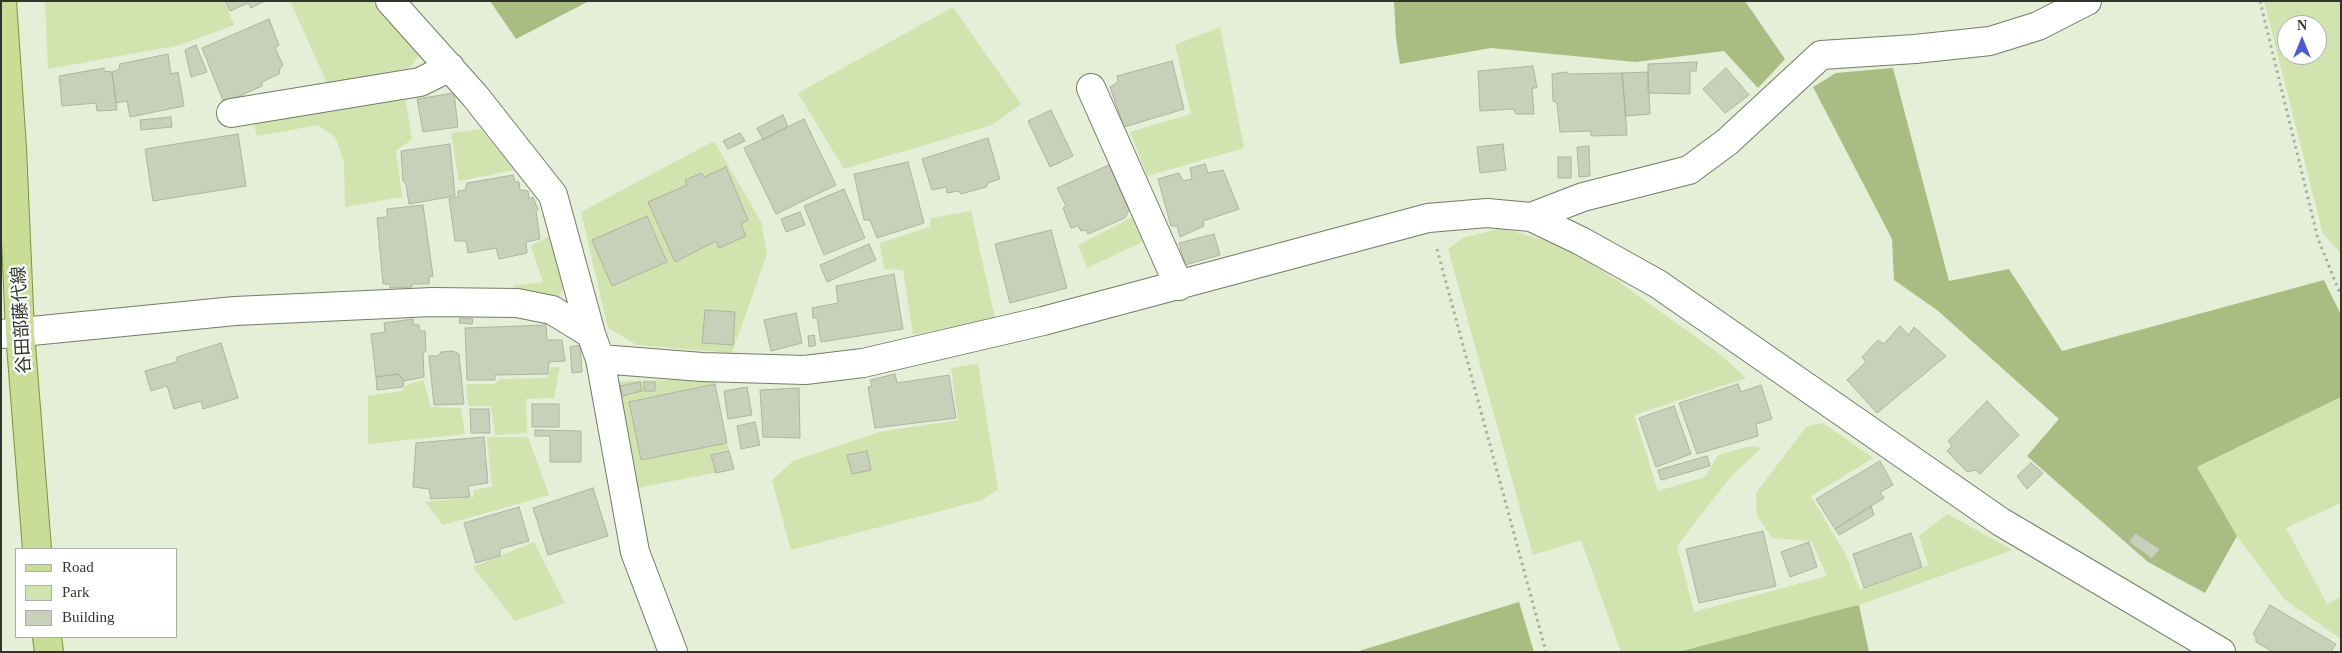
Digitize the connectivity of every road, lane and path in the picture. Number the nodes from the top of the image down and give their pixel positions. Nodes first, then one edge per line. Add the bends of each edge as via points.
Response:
1 (2, 1) edge
2 (390, 1) edge
3 (2086, 1) edge
4 (2260, 1) edge
5 (450, 67) junction
6 (1090, 88) dead end
7 (231, 113) dead end
8 (1531, 217) junction
9 (1428, 218) junction
10 (1179, 286) junction
11 (2341, 296) edge
12 (10, 333) edge
13 (591, 334) junction
14 (600, 359) junction
15 (37, 548) edge
16 (47, 638) edge
17 (49, 652) edge
18 (672, 652) edge
19 (1546, 652) edge
20 (2221, 652) edge

1 - 12 main road, 谷田部藤代線 via 12,148
2 - 5 street
3 - 8 street via 2038,26 1990,41 1821,55 1727,142 1689,170 1583,197
4 - 11 path via 2318,239
5 - 7 street via 420,82
5 - 13 street via 553,195
6 - 10 street
8 - 9 street via 1487,213
8 - 20 street via 1658,284 2001,522
9 - 10 street
9 - 19 path
10 - 14 street via 863,363 805,370 702,367
12 - 13 street via 235,311 432,302 517,304 552,310
12 - 15 main road, 谷田部藤代線
13 - 14 street
14 - 18 street via 635,552
16 - 17 main road

